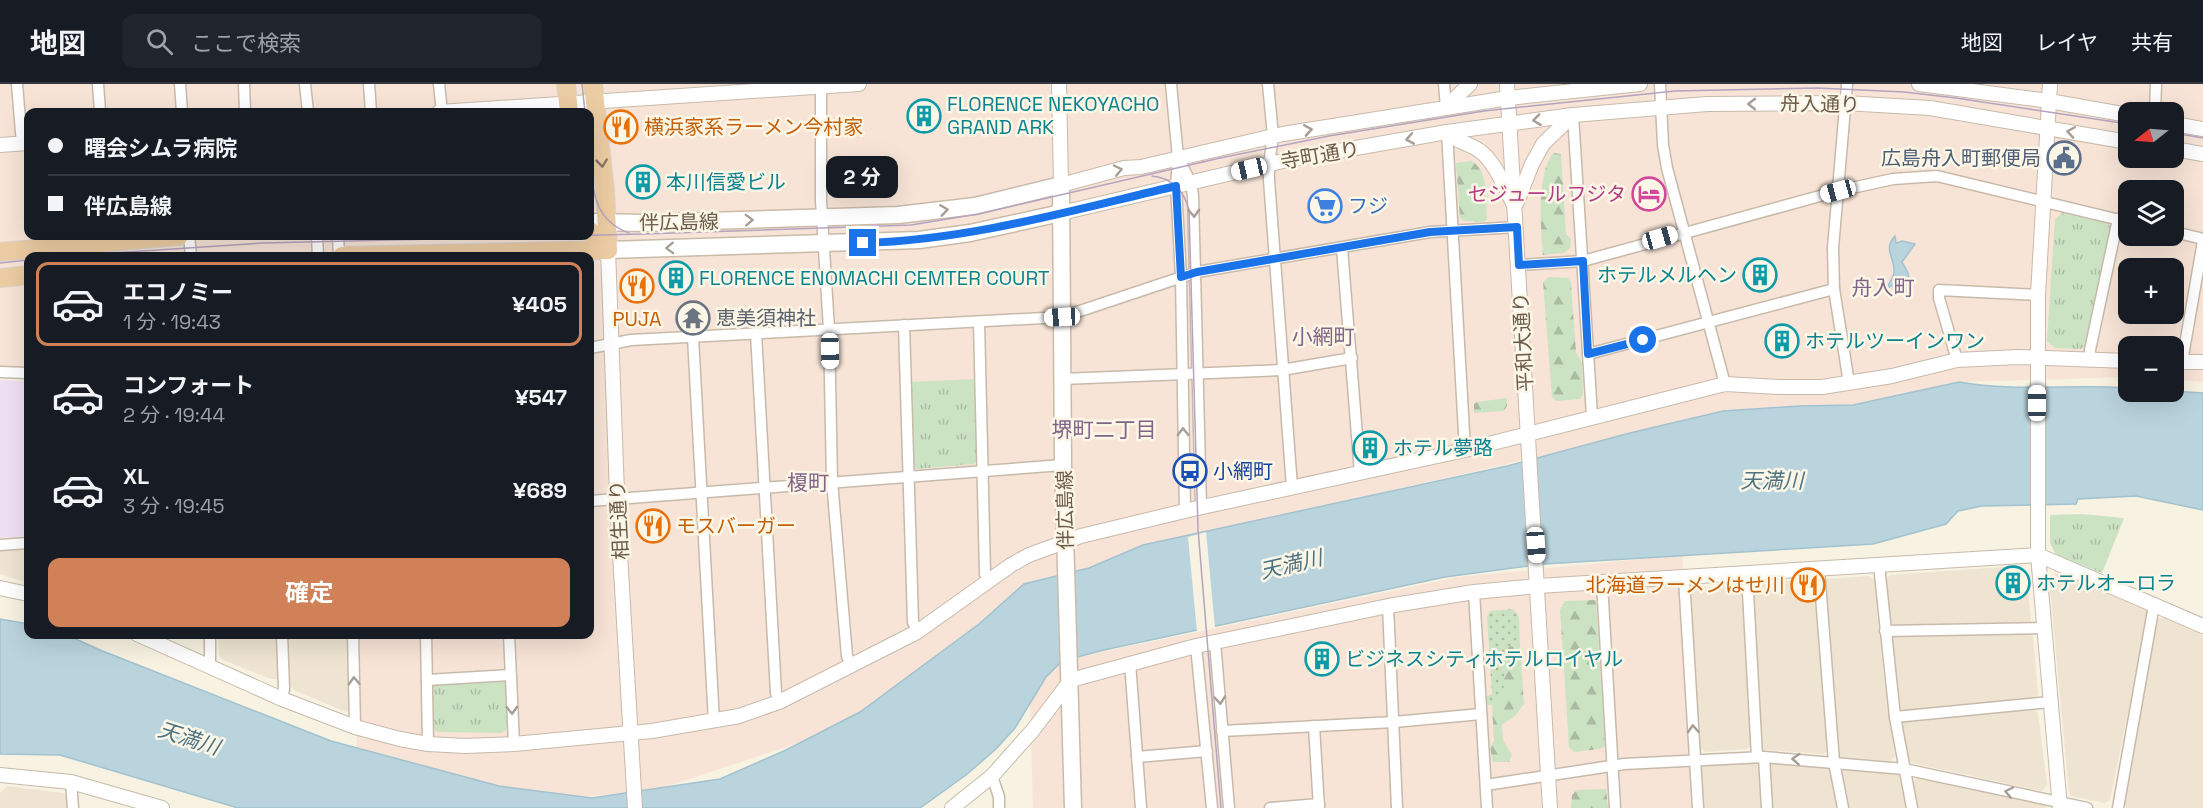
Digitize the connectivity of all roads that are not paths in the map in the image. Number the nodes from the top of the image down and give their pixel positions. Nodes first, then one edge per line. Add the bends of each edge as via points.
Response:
1 (17, 84) edge
2 (98, 84) edge
3 (180, 84) edge
4 (244, 84) edge
5 (305, 84) edge
6 (369, 84) edge
7 (440, 84) edge
8 (566, 84) edge
9 (859, 84) edge
10 (1059, 84) edge
11 (1171, 84) edge
12 (1268, 84) edge
13 (1444, 84) edge
14 (1470, 84) edge
15 (1640, 84) edge
16 (1660, 84) edge
17 (1847, 84) edge
18 (1919, 84) edge
19 (2050, 84) edge
20 (2156, 84) edge
21 (821, 85) edge
22 (1568, 86) edge
23 (750, 88) edge
24 (689, 89) edge
25 (1508, 91) edge
26 (594, 93) edge
27 (2049, 101) junction
28 (2155, 102) edge
29 (1844, 104) junction
30 (1446, 107) junction
31 (100, 108) edge
32 (182, 108) edge
33 (245, 108) edge
34 (308, 108) edge
35 (372, 108) edge
36 (441, 108) edge
37 (569, 108) edge
38 (1660, 108) junction
39 (2118, 113) edge
40 (1573, 116) junction
41 (1510, 123) junction
42 (2184, 126) edge
43 (2046, 128) junction
44 (2203, 129) edge
45 (1447, 132) junction
46 (24, 136) edge
47 (1274, 136) junction
48 (2118, 140) edge
49 (24, 143) edge
50 (0, 145) edge
51 (2184, 151) edge
52 (2203, 154) edge
53 (1178, 158) junction
54 (1269, 164) junction
55 (1191, 183) junction
56 (1061, 185) junction
57 (1176, 186) junction
58 (1838, 191) junction
59 (2043, 201) junction
60 (1515, 207) junction
61 (1061, 213) junction
62 (823, 218) junction
63 (2118, 219) edge
64 (598, 222) edge
65 (1517, 227) junction
66 (1453, 230) junction
67 (1683, 232) junction
68 (594, 235) edge
69 (2184, 235) edge
70 (134, 240) edge
71 (2118, 240) edge
72 (2203, 240) edge
73 (825, 243) junction
74 (1342, 248) junction
75 (608, 250) junction
76 (0, 252) edge
77 (552, 252) edge
78 (1274, 259) junction
79 (1583, 261) junction
80 (1519, 265) junction
81 (1197, 272) junction
82 (24, 275) edge
83 (1181, 277) junction
84 (0, 278) edge
85 (1834, 289) junction
86 (2038, 295) junction
87 (1062, 317) junction
88 (979, 322) junction
89 (1708, 324) junction
90 (904, 325) junction
91 (829, 329) junction
92 (756, 333) junction
93 (2183, 336) edge
94 (693, 337) junction
95 (612, 344) junction
96 (594, 347) edge
97 (1588, 354) junction
98 (1352, 358) junction
99 (2037, 358) junction
100 (1957, 360) junction
101 (2090, 360) junction
102 (2118, 361) edge
103 (2184, 362) edge
104 (2203, 363) edge
105 (1282, 370) junction
106 (0, 372) edge
107 (24, 373) edge
108 (1198, 374) junction
109 (1181, 375) junction
110 (1062, 379) junction
111 (1849, 383) junction
112 (1725, 384) junction
113 (1592, 416) junction
114 (1528, 434) junction
115 (1465, 450) junction
116 (1064, 465) junction
117 (983, 471) junction
118 (1360, 473) junction
119 (908, 477) junction
120 (832, 481) junction
121 (1292, 487) junction
122 (764, 489) junction
123 (700, 494) junction
124 (618, 500) junction
125 (594, 501) edge
126 (1201, 507) junction
127 (1185, 511) junction
128 (1065, 542) junction
129 (24, 543) edge
130 (0, 545) edge
131 (2038, 555) junction
132 (1879, 565) junction
133 (1819, 570) junction
134 (1747, 574) junction
135 (1684, 578) junction
136 (990, 581) junction
137 (1602, 584) junction
138 (1538, 586) junction
139 (0, 588) edge
140 (1474, 592) junction
141 (24, 593) edge
142 (2154, 605) junction
143 (1388, 606) junction
144 (2203, 626) edge
145 (2043, 628) junction
146 (1885, 631) junction
147 (917, 632) junction
148 (148, 639) edge
149 (210, 639) edge
150 (282, 639) edge
151 (353, 639) edge
152 (426, 639) edge
153 (509, 639) edge
154 (1215, 642) junction
155 (1196, 645) junction
156 (1130, 663) junction
157 (851, 666) junction
158 (210, 667) junction
159 (511, 675) junction
160 (427, 680) junction
161 (1071, 681) junction
162 (282, 699) junction
163 (779, 702) junction
164 (2049, 702) junction
165 (1481, 714) junction
166 (1894, 717) junction
167 (714, 722) junction
168 (1394, 722) junction
169 (1314, 726) junction
170 (355, 727) junction
171 (1222, 731) junction
172 (631, 733) junction
173 (428, 744) junction
174 (514, 744) junction
175 (1207, 751) junction
176 (1137, 757) junction
177 (1761, 757) junction
178 (1695, 760) junction
179 (1834, 762) junction
180 (1612, 766) junction
181 (1904, 769) junction
182 (0, 775) edge
183 (992, 776) junction
184 (1548, 776) junction
185 (71, 782) junction
186 (1486, 785) junction
187 (1319, 806) edge
188 (2060, 806) edge
189 (73, 808) edge
190 (159, 808) edge
191 (635, 808) edge
192 (952, 808) edge
193 (999, 808) edge
194 (1073, 808) edge
195 (1141, 808) edge
196 (1212, 808) edge
197 (1229, 808) edge
198 (1270, 808) edge
199 (1397, 808) edge
200 (1487, 808) edge
201 (1550, 808) edge
202 (1615, 808) edge
203 (1698, 808) edge
204 (1767, 808) edge
205 (1843, 808) edge
206 (1912, 808) edge
207 (2087, 808) edge
208 (2118, 808) edge

1 - 46 street
2 - 31 street
3 - 32 street
4 - 33 street
5 - 34 street
6 - 35 street
7 - 36 street
8 - 37 highway
9 - 21 street
10 - 56 street
11 - 53 street
12 - 47 street
13 - 30 street
14 - 30 street
15 - 22 street
16 - 38 street
17 - 29 street
18 - 27 street
19 - 27 street
20 - 28 street
21 - 23 street
21 - 62 street
22 - 25 street
23 - 24 street
24 - 26 street
25 - 30 street, 寺町通り
25 - 41 street, 平和大通り
26 - 37 street
26 -> 64 highway, 相生通り
27 - 39 street
27 - 43 street
29 -> 38 street, 舟入通り
29 - 43 street, 舟入通り via 1930,108
29 - 58 street
47 -> 30 street, 寺町通り
38 - 40 street, 舟入通り
38 - 67 street via 1663,145
40 -> 41 street, 舟入通り
40 - 60 street via 1543,144
40 - 79 street
41 - 45 street, 寺町通り
41 - 60 street, 平和大通り
42 - 44 street
48 -> 43 street, 舟入通り
43 - 59 street
45 -> 54 street, 寺町通り
45 - 60 street via 1488,158
45 - 66 street
47 - 53 street, 寺町通り
47 - 54 street
49 - 50 street
51 - 52 street
53 - 55 street
56 -> 53 street, 寺町通り
53 - 57 street
54 - 55 street, 寺町通り
54 - 78 street
55 - 57 street, 寺町通り
55 -> 81 street
56 - 61 main road, 伴広島線
62 -> 56 main road, 伴広島線 via 937,212
57 - 61 street, 寺町通り
57 - 83 street
58 - 59 street via 1893,179 1937,176
58 - 67 street
58 - 85 street
59 - 63 street
59 - 86 street
60 - 65 street, 平和大通り
61 - 73 main road, 伴広島線 via 929,239
61 - 87 main road, 伴広島線
64 -> 62 main road, 伴広島線
62 - 73 street
64 - 75 highway, 相生通り
65 - 66 street
65 - 80 street, 平和大通り
66 - 74 street
66 - 115 street
67 - 79 street
67 - 89 street
68 - 75 highway
69 - 72 street
70 - 76 highway
71 - 101 street
72 - 93 street
73 -> 75 main road, 伴広島線
73 - 91 street
74 - 78 street
74 - 98 street
75 - 77 highway
75 - 95 street, 相生通り
78 - 81 street
78 - 105 street
79 - 80 street
79 - 97 street
80 - 114 street, 平和大通り
81 - 83 street
81 - 108 street
82 - 84 highway
83 - 87 street
83 - 109 street
85 - 89 street
85 - 111 street
86 - 99 street
86 - 100 street via 1939,290
87 - 88 street
87 - 110 main road, 伴広島線
88 - 90 street
88 - 117 street
89 - 97 street
89 - 112 street
90 - 91 street
90 - 119 street
91 - 92 street
91 - 120 street
92 - 94 street
92 - 122 street
94 - 95 street
94 - 123 street
95 - 96 street
95 - 124 street, 相生通り
97 - 113 street
98 - 105 street
98 - 118 street
99 - 100 street
99 - 101 street
99 - 131 street
100 - 111 street
101 - 102 street
103 - 104 street
105 - 108 street
105 - 121 street
106 - 107 street
108 - 109 street
108 - 126 street
109 - 110 street
127 -> 109 street
110 - 116 main road, 伴広島線
111 - 112 street via 1822,387
112 - 113 street
113 - 114 street
114 - 115 street
114 - 138 street, 平和大通り
115 - 118 street
116 - 117 street
116 - 128 main road, 伴広島線
117 - 119 street
117 - 136 street via 986,574
118 - 121 street
119 - 120 street
119 - 147 street via 913,622
120 - 122 street
120 - 157 street
121 - 126 street
122 - 123 street
122 - 163 street
123 - 124 street
123 - 167 street
124 - 125 street
124 - 172 street, 相生通り
126 - 127 street
127 - 128 street
128 - 136 street via 1029,555
128 - 161 main road, 伴広島線
129 - 130 street
131 - 132 street
131 - 142 street
131 - 145 street
132 - 133 street
132 - 146 street
133 - 134 street
133 - 179 street
134 - 135 street
134 - 177 street
135 - 137 street
178 -> 135 street
136 - 147 street
137 - 138 street
137 - 180 street
138 - 140 street
138 - 184 street
139 - 141 street
140 - 143 street
140 - 165 street
142 - 144 street
142 - 208 street
143 - 154 street
143 - 168 street
145 - 146 street
145 - 164 street
146 - 166 street
147 - 157 street
148 - 158 street
149 - 158 street
150 - 162 street
170 -> 151 street
152 - 160 street
153 - 159 street
154 - 155 street
154 -> 171 street
155 - 156 street
155 - 175 street
156 - 161 street
156 - 176 street
157 - 163 street
158 - 162 street
159 - 160 street
159 -> 174 street
160 - 173 street
161 - 183 street
161 - 194 main road, 伴広島線
162 - 170 street
163 - 167 street
164 - 166 street
164 - 188 street
165 - 168 street
165 - 186 street
166 - 181 street
167 - 172 street
168 - 169 street
168 - 199 street
169 - 171 street
169 - 187 street
170 - 173 street
171 - 197 street
172 - 174 street
172 - 191 street, 相生通り
173 - 174 street
175 - 176 street
175 - 196 street
176 - 195 street
177 - 178 street
179 -> 177 street
177 - 204 street
178 - 180 street
178 - 203 street
179 - 181 street
179 - 205 street
180 - 184 street
180 - 202 street
188 -> 181 street
181 - 206 street
182 - 185 street
183 - 192 street
183 - 193 street
184 - 186 street
184 - 201 street
185 - 189 street
185 - 190 street
186 - 200 street
187 - 198 street
188 - 207 street

